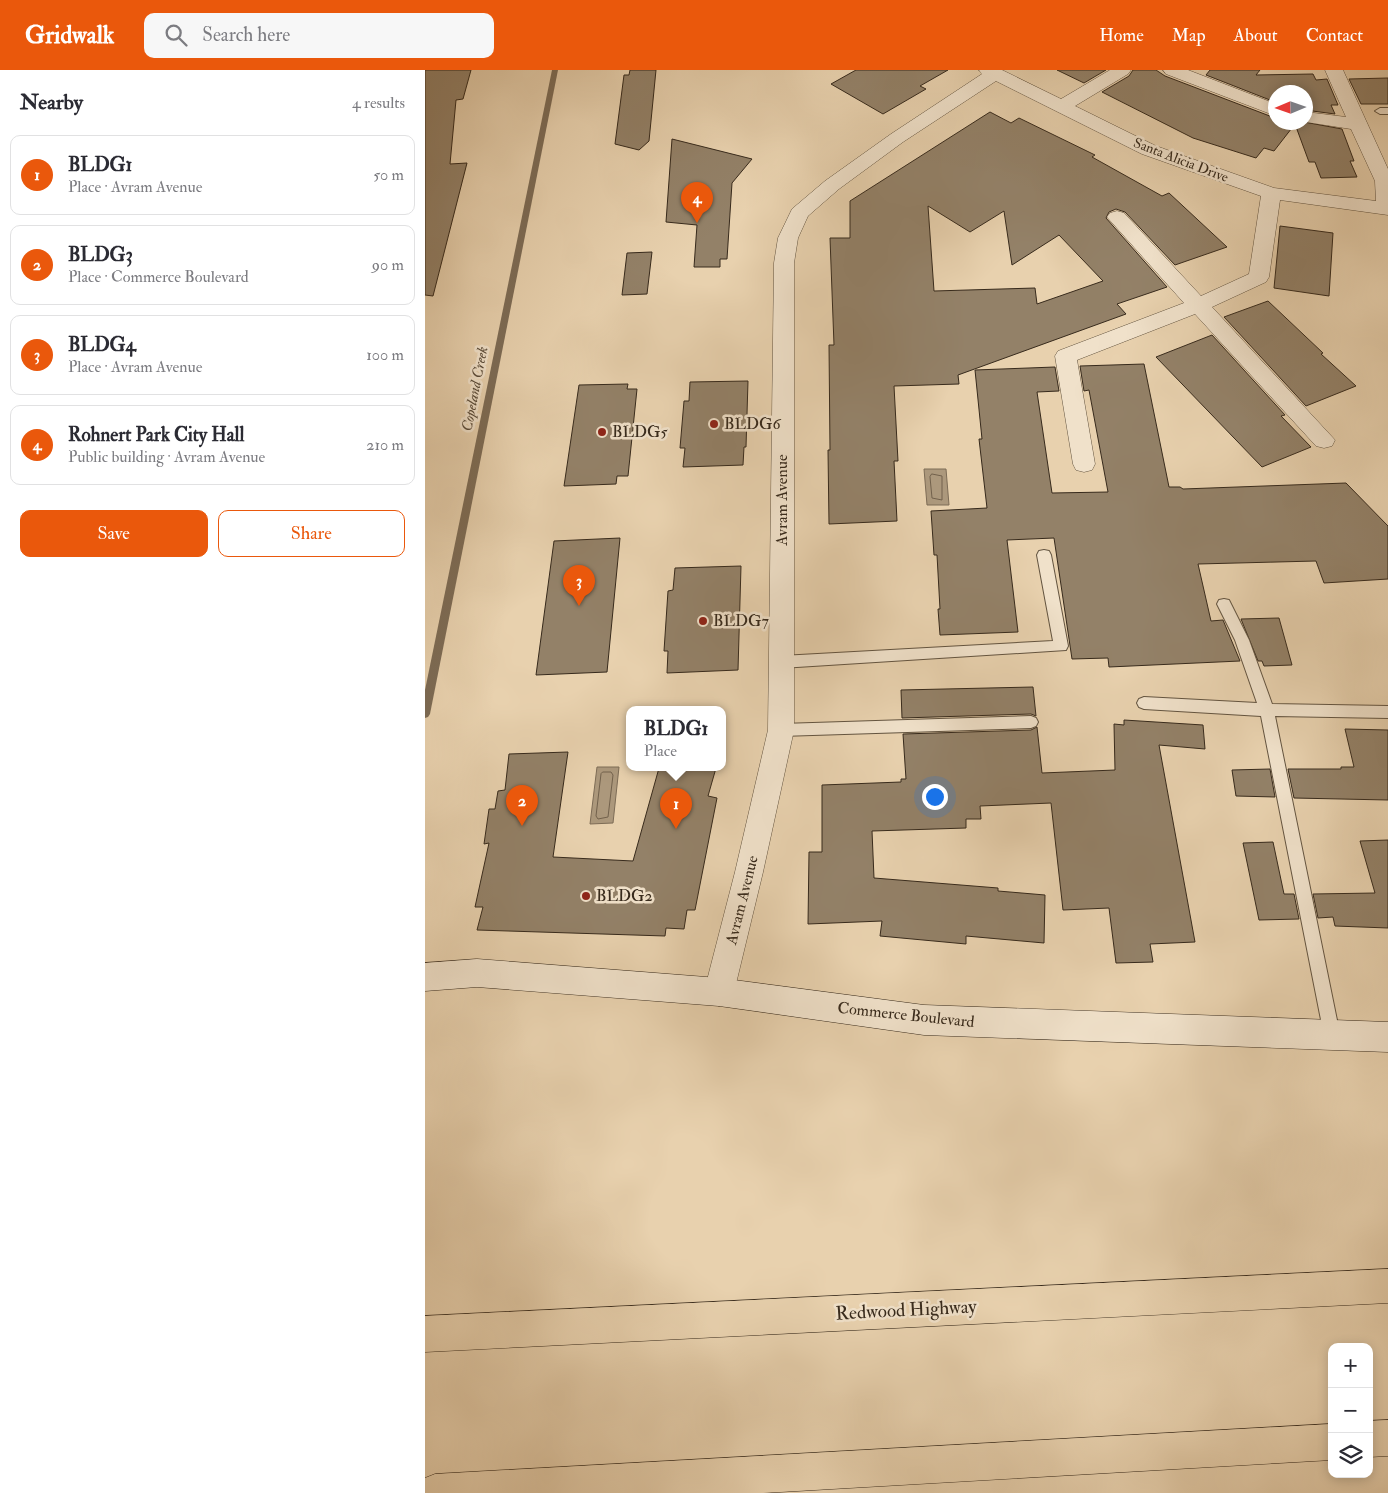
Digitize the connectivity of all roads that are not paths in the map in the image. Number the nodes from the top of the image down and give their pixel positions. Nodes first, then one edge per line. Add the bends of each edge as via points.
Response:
1 (1122, 70) edge
2 (1172, 70) edge
3 (1334, 70) edge
4 (991, 72) edge
5 (1062, 106) junction
6 (1268, 108) edge
7 (1313, 119) edge
8 (1358, 124) junction
9 (1271, 193) junction
10 (1387, 209) edge
11 (1117, 217) dead end
12 (1198, 305) junction
13 (1324, 440) dead end
14 (1084, 464) dead end
15 (1044, 555) dead end
16 (1224, 604) dead end
17 (781, 662) junction
18 (1144, 703) dead end
19 (1267, 710) junction
20 (1388, 712) edge
21 (1031, 722) dead end
22 (781, 730) junction
23 (425, 977) edge
24 (719, 992) junction
25 (1332, 1035) junction
26 (1388, 1037) edge
27 (1388, 1286) edge
28 (430, 1334) edge
29 (1388, 1438) edge
30 (1373, 1440) edge
31 (1328, 1442) edge
32 (435, 1493) edge

1 - 5 street
2 - 6 street
3 - 8 street
4 - 5 street, Santa Alicia Drive
4 - 17 street, Avram Avenue via 832,185 799,213 788,238 785,264
5 - 9 street, Santa Alicia Drive via 1149,150
7 - 8 street
8 - 10 street via 1384,181
9 - 10 street, Santa Alicia Drive
9 - 12 street via 1259,277
11 - 12 street
12 - 13 street
12 - 14 street via 1066,356
15 - 17 lane via 1061,646
16 - 19 lane via 1242,640
17 - 22 street, Avram Avenue
18 - 19 lane
19 - 20 lane
19 - 25 lane
21 - 22 lane
22 - 24 street, Avram Avenue
23 - 24 street, Commerce Boulevard via 477,973
24 - 25 street, Commerce Boulevard via 924,1020
25 - 26 street, Commerce Boulevard
27 - 28 highway, Redwood Highway
29 - 30 highway
31 - 32 highway

